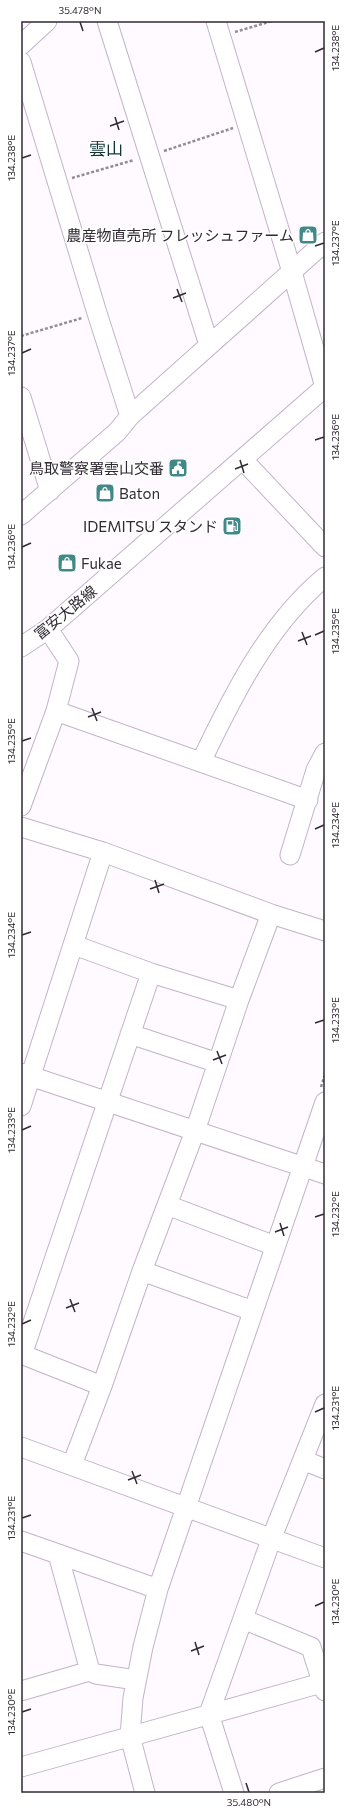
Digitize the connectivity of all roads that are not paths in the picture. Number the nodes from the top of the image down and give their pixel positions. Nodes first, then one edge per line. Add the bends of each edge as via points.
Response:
1 (47, 21) edge
2 (108, 21) edge
3 (218, 29) edge
4 (21, 45) edge
5 (21, 62) edge
6 (325, 242) edge
7 (292, 272) junction
8 (209, 345) junction
9 (325, 387) edge
10 (21, 397) edge
11 (130, 416) junction
12 (243, 460) junction
13 (50, 491) junction
14 (21, 515) edge
15 (325, 548) edge
16 (325, 577) edge
17 (48, 629) junction
18 (21, 647) edge
19 (56, 711) junction
20 (325, 753) edge
21 (201, 762) junction
22 (308, 800) junction
23 (21, 806) edge
24 (21, 827) edge
25 (104, 852) junction
26 (290, 855) dead end
27 (271, 914) junction
28 (325, 931) edge
29 (74, 945) junction
30 (151, 973) junction
31 (239, 1000) junction
32 (130, 1034) junction
33 (218, 1063) junction
34 (26, 1075) edge
35 (109, 1101) junction
36 (325, 1102) edge
37 (21, 1106) edge
38 (195, 1131) junction
39 (304, 1167) junction
40 (325, 1174) edge
41 (167, 1205) junction
42 (275, 1246) junction
43 (142, 1271) junction
44 (253, 1311) junction
45 (22, 1354) edge
46 (102, 1386) junction
47 (325, 1404) edge
48 (21, 1447) edge
49 (303, 1460) junction
50 (72, 1465) junction
51 (325, 1468) edge
52 (187, 1508) junction
53 (272, 1538) junction
54 (21, 1542) edge
55 (58, 1554) junction
56 (325, 1558) edge
57 (158, 1589) junction
58 (243, 1619) junction
59 (90, 1671) junction
60 (136, 1680) junction
61 (324, 1685) edge
62 (21, 1691) edge
63 (209, 1714) junction
64 (130, 1736) junction
65 (21, 1767) edge
66 (325, 1778) edge
67 (145, 1793) edge
68 (234, 1793) edge
69 (279, 1793) edge

1 - 4 street
2 - 8 street
3 - 7 street
5 - 11 street
6 - 7 street
7 - 8 street
7 - 9 street
8 - 11 street
9 - 12 street, 富安大路線
10 - 13 street
11 - 13 street via 118,432
12 - 15 street
12 - 17 street, 富安大路線
13 - 14 street
16 - 21 street via 276,628 228,705
17 - 18 street, 富安大路線
17 - 19 street via 69,660
19 - 21 street
19 - 23 street
20 - 22 street via 316,770
21 - 22 street
22 - 26 street
24 - 25 street
25 - 27 street
25 - 29 street
27 - 28 street
27 - 31 street
29 - 30 street
29 - 34 street
30 - 31 street
30 - 32 street
31 - 33 street
32 - 33 street
32 - 35 street
33 - 38 street
34 - 35 street
34 - 37 street
35 - 38 street
35 - 45 street
36 - 39 street
38 - 39 street
38 - 41 street
39 - 40 street
39 - 42 street
41 - 42 street
41 - 43 street
42 - 44 street
43 - 44 street
43 - 46 street
44 - 52 street
45 - 46 street
46 - 50 street
47 - 49 street
48 - 50 street
49 - 51 street
49 - 53 street
50 - 52 street
52 - 53 street
52 - 57 street
53 - 56 street
53 - 58 street
54 - 55 street
55 - 57 street
55 - 59 street
57 - 60 street
58 - 61 street via 311,1646
58 - 63 street
59 - 60 street
59 - 62 street
60 - 64 street
61 - 63 street
63 - 64 street
63 - 68 street
64 - 65 street
64 - 67 street
66 - 69 street

